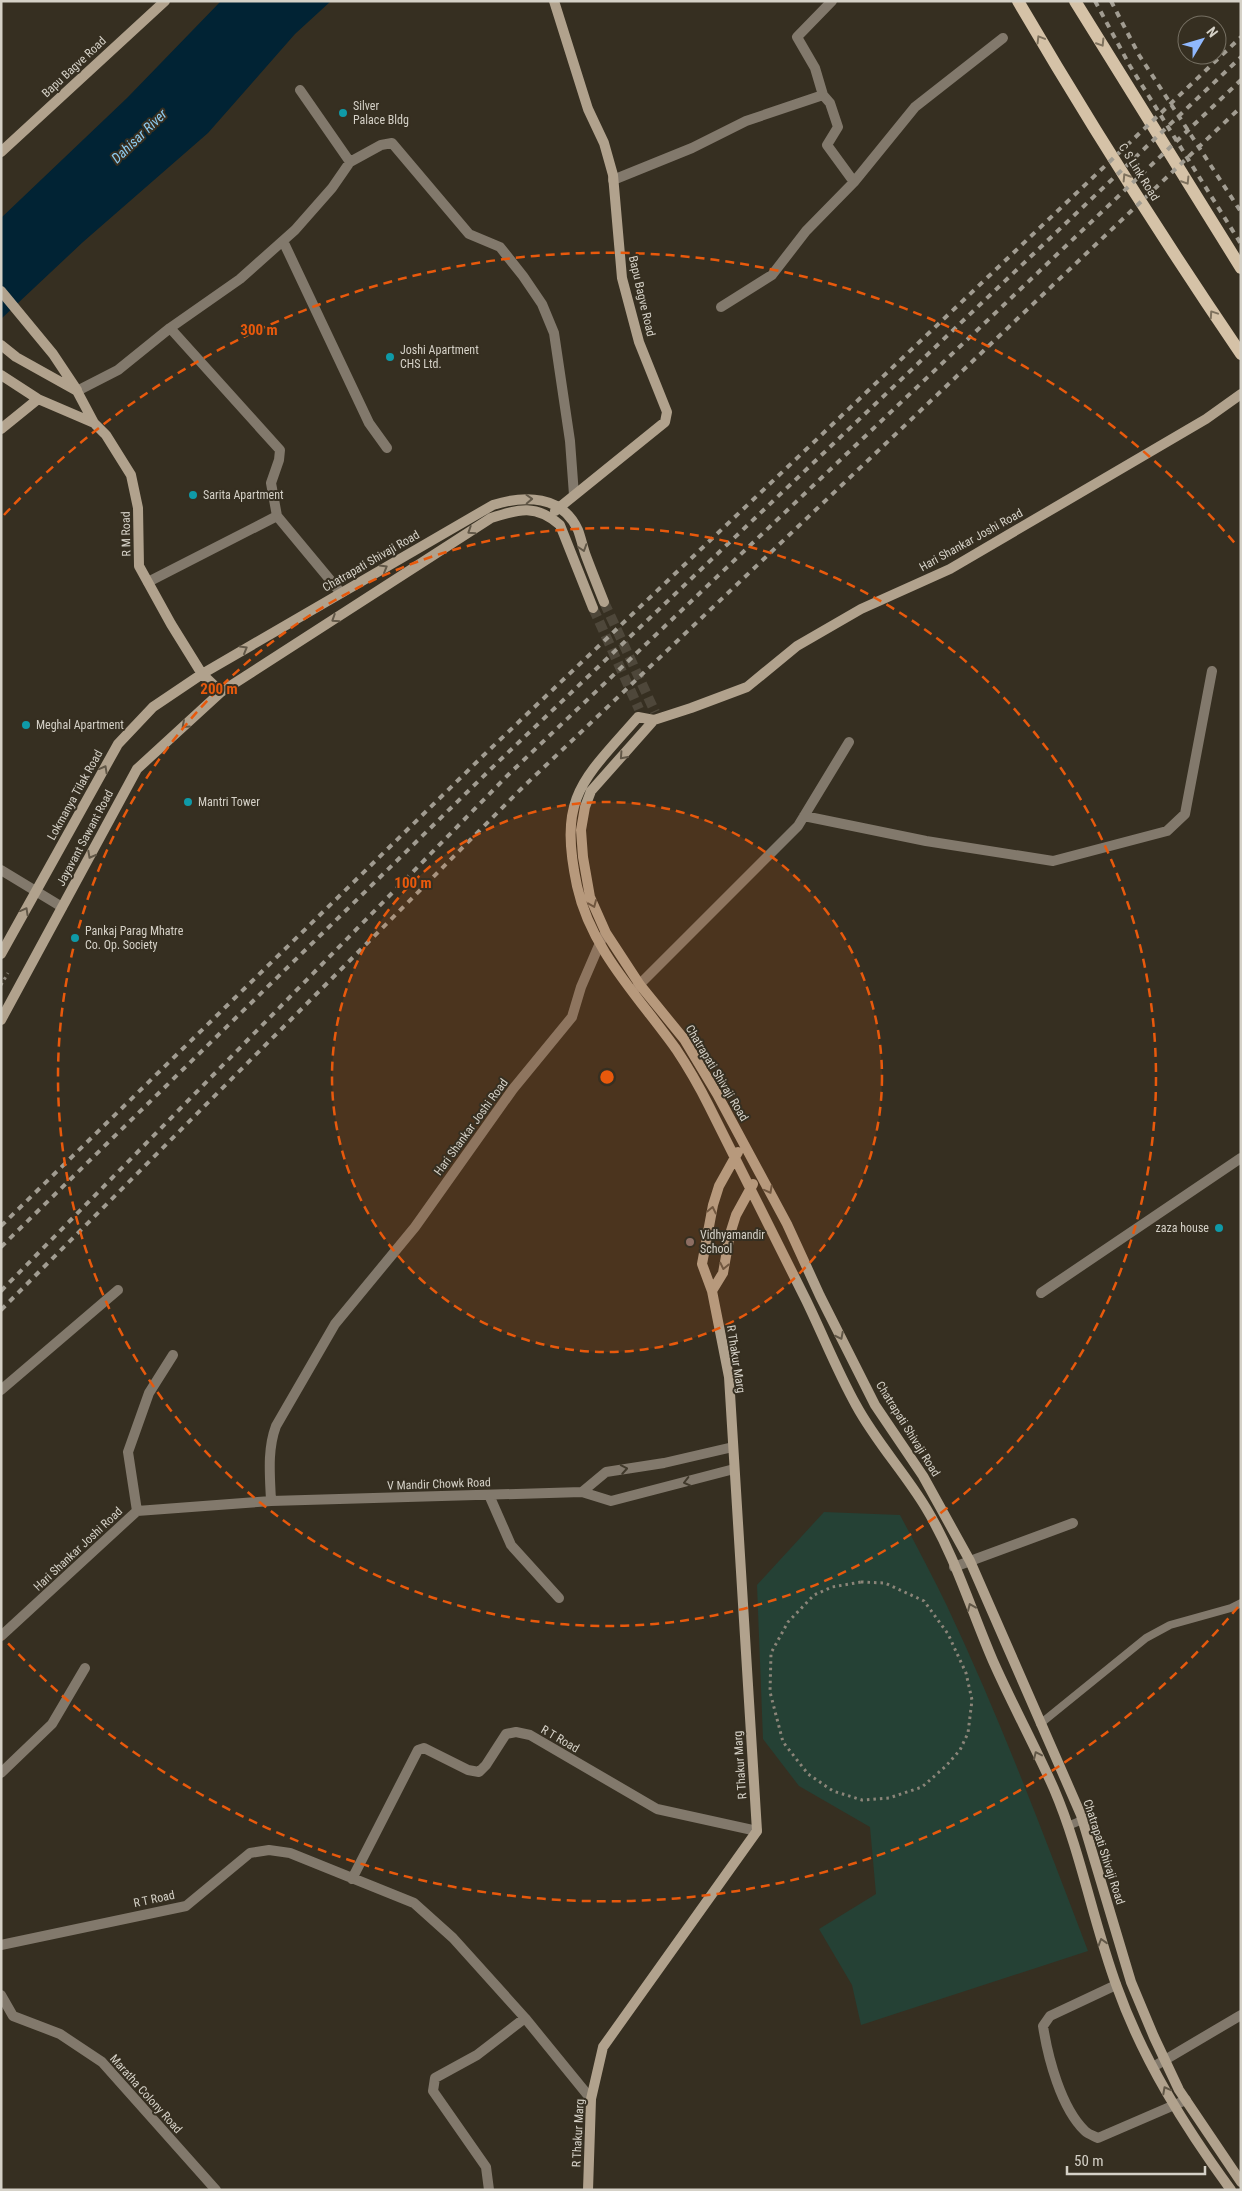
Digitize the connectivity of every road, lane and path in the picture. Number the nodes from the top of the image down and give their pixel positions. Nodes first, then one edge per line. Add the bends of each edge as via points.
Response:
1 (165, 1) edge
2 (554, 1) edge
3 (832, 1) edge
4 (1018, 1) edge
5 (1075, 1) edge
6 (1004, 38) dead end
7 (300, 90) dead end
8 (823, 95) junction
9 (1, 152) edge
10 (350, 162) junction
11 (613, 180) junction
12 (854, 182) junction
13 (283, 241) junction
14 (1241, 268) edge
15 (1, 292) edge
16 (720, 307) dead end
17 (170, 328) junction
18 (1, 345) edge
19 (1241, 354) edge
20 (4, 378) edge
21 (77, 391) junction
22 (1241, 394) edge
23 (38, 399) junction
24 (94, 423) junction
25 (1, 429) edge
26 (388, 448) dead end
27 (574, 495) junction
28 (559, 507) junction
29 (277, 516) junction
30 (549, 516) junction
31 (148, 582) junction
32 (341, 593) junction
33 (604, 602) tunnel mouth
34 (593, 608) tunnel mouth
35 (1212, 671) dead end
36 (202, 674) junction
37 (221, 692) junction
38 (655, 716) junction
39 (849, 742) dead end
40 (804, 816) junction
41 (1, 870) edge
42 (36, 892) junction
43 (62, 907) junction
44 (605, 931) junction
45 (598, 943) junction
46 (1, 954) edge
47 (637, 988) junction
48 (1, 1020) edge
49 (744, 1143) junction
50 (735, 1157) junction
51 (1241, 1158) edge
52 (760, 1173) junction
53 (751, 1187) junction
54 (118, 1290) dead end
55 (712, 1291) junction
56 (1041, 1293) dead end
57 (173, 1355) dead end
58 (1, 1390) edge
59 (733, 1447) junction
60 (734, 1469) junction
61 (582, 1492) junction
62 (489, 1495) junction
63 (271, 1501) junction
64 (137, 1511) junction
65 (1073, 1523) dead end
66 (970, 1561) junction
67 (954, 1567) junction
68 (832, 1587) joint
69 (559, 1598) dead end
70 (1241, 1603) edge
71 (1, 1636) edge
72 (85, 1668) dead end
73 (1040, 1724) junction
74 (1060, 1768) junction
75 (1, 1773) edge
76 (1046, 1774) junction
77 (1082, 1820) junction
78 (1068, 1826) junction
79 (757, 1831) junction
80 (352, 1879) junction
81 (1, 1945) edge
82 (1116, 1985) junction
83 (1, 1995) edge
84 (1241, 2015) edge
85 (525, 2018) junction
86 (1165, 2060) junction
87 (1154, 2067) junction
88 (591, 2099) junction
89 (1186, 2100) junction
90 (1175, 2106) junction
91 (1241, 2182) edge
92 (216, 2190) edge
93 (489, 2190) edge
94 (588, 2190) edge
95 (1230, 2190) edge

1 - 9 main road, Bapu Bagve Road
2 - 11 main road, Bapu Bagve Road via 588,109 604,143
3 - 8 street via 797,37 815,68
19 -> 4 main road, C S Link Road via 1095,129
5 -> 14 main road
6 - 12 street via 915,107
7 - 10 street
8 - 11 street via 746,121 692,148
8 - 12 street via 830,103 838,127 827,146
10 - 13 street via 332,188
10 - 27 street via 392,143 469,234 500,247 533,290 554,333 570,441
11 - 27 main road, Bapu Bagve Road via 622,278 639,342 668,418
12 - 16 street via 806,231 772,275
13 - 17 street via 240,279
13 - 26 street via 369,423
15 - 21 main road, R M Road via 53,354
17 - 21 street via 118,370
17 - 29 street via 280,450 280,460 271,483
18 - 21 main road
20 - 23 main road, R M Road
21 - 24 main road, R M Road
22 - 38 main road, Hari Shankar Joshi Road via 1206,419 950,568 861,609 797,646 747,687
23 - 24 main road, R M Road
23 - 25 main road
24 - 31 main road, R M Road via 106,435 131,476 138,508 139,566
27 - 28 main road, Bapu Bagve Road
28 - 30 main road, Bapu Bagve Road
32 -> 28 main road, Chatrapati Shivaji Road via 492,505 536,498 548,500
28 -> 33 main road via 578,530
29 - 31 street
29 - 32 street
30 - 34 main road via 560,525
30 -> 37 main road via 523,509 492,518
31 - 36 main road, R M Road
36 -> 32 main road, Chatrapati Shivaji Road
35 - 40 street via 1185,814 1167,831 1053,861 926,841
36 - 37 main road, R M Road
42 -> 36 main road, Lokmanya Tilak Road via 118,744 153,707
37 -> 43 main road, Jayavant Sawant Road via 137,769
38 -> 44 main road, Chatrapati Shivaji Road via 591,791 585,807 581,830 582,857 590,897
38 - 45 main road via 638,713 589,773 574,802 571,850 578,890
39 - 40 street
40 - 47 street via 798,826
41 - 42 street
42 - 43 street
46 -> 42 main road, Lokmanya Tilak Road
43 - 48 main road, Jayavant Sawant Road
44 - 45 street, Hari Shankar Joshi Road
44 - 47 main road, Chatrapati Shivaji Road
45 - 47 main road
45 - 63 street, Hari Shankar Joshi Road via 572,1017 513,1089 415,1227 335,1324 274,1432 270,1453
47 - 49 main road, Chatrapati Shivaji Road via 684,1039
47 - 50 main road via 699,1086
49 - 50 main road, R Thakur Marg
49 - 52 main road, Chatrapati Shivaji Road
50 - 53 main road
55 -> 50 main road, R Thakur Marg via 702,1264 713,1205
51 - 56 street
52 - 53 main road
52 -> 66 main road, Chatrapati Shivaji Road via 875,1405 922,1476
53 -> 55 main road via 736,1214 723,1273
53 - 67 main road via 855,1404 926,1508
54 - 58 street
55 - 59 main road, R Thakur Marg via 729,1377
57 - 64 street, Hari Shankar Joshi Road via 149,1393 128,1452
59 - 60 main road, R Thakur Marg
61 -> 59 street via 606,1472
60 -> 61 street, V Mandir Chowk Road via 611,1501
60 - 79 main road, R Thakur Marg
61 - 62 street, V Mandir Chowk Road
62 - 63 street, V Mandir Chowk Road
62 - 69 street via 512,1545
63 - 64 street, V Mandir Chowk Road
64 - 71 street, Hari Shankar Joshi Road
65 - 66 street
66 - 67 street
66 - 73 main road, Chatrapati Shivaji Road
76 -> 67 main road via 994,1664
68 - 68 path via 861,1582 885,1583 924,1601 952,1642 966,1672 972,1700 968,1733 960,1750 922,1786 889,1798 862,1800 833,1791 808,1774 783,1742 770,1692 771,1653 788,1622 814,1596
70 - 73 lane via 1170,1625 1146,1638
72 - 75 street via 52,1724
73 - 74 main road, Chatrapati Shivaji Road
74 - 76 lane
74 - 77 main road, Chatrapati Shivaji Road
76 - 78 main road
77 - 78 lane
77 - 86 main road, Chatrapati Shivaji Road via 1131,1982
82 -> 78 main road
79 - 80 street, R T Road via 657,1808 530,1735 516,1732 506,1734 479,1772 468,1770 424,1748 418,1750
79 - 88 main road, R Thakur Marg via 603,2047
80 - 81 street, R T Road via 290,1853 269,1850 250,1853 186,1906
80 - 85 street, R T Road via 414,1903 453,1938
82 - 87 main road
82 - 90 street via 1050,2016 1043,2026 1047,2049 1067,2106 1085,2132 1098,2138
83 - 92 street, Maratha Colony Road via 13,2016 60,2034 102,2062
84 - 86 street
85 - 88 street
85 - 93 street via 477,2055 435,2078 433,2091 486,2167
86 - 87 street
86 - 89 main road, Chatrapati Shivaji Road
90 -> 87 main road
88 - 94 main road, R Thakur Marg
89 - 90 street
89 - 91 main road, Chatrapati Shivaji Road
90 - 95 main road

